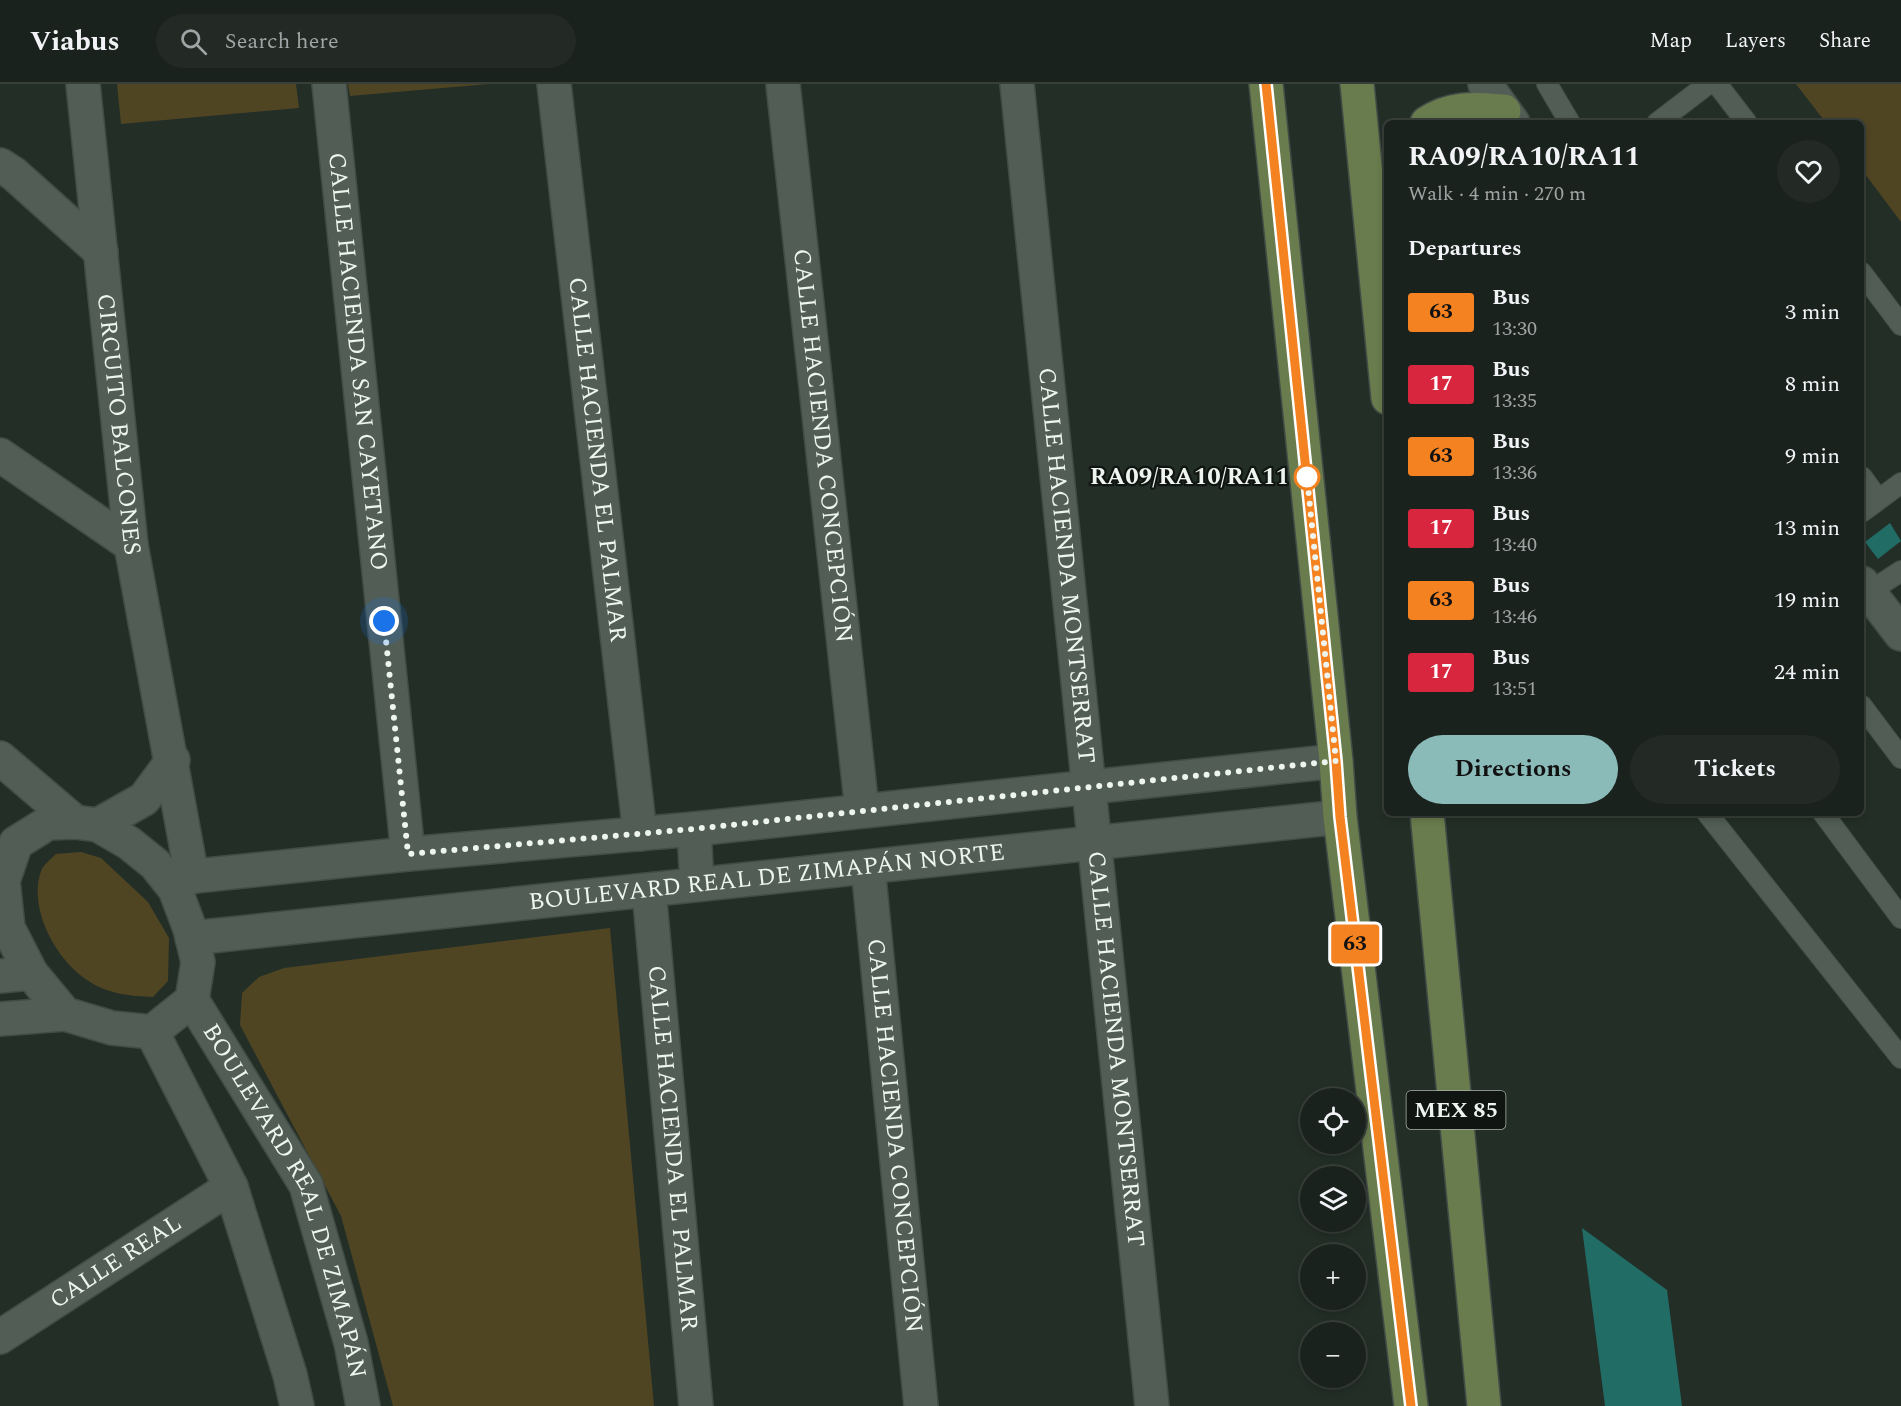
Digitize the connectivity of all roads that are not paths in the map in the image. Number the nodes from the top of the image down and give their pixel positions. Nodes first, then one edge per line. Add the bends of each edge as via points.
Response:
1 (83, 84) edge
2 (329, 84) edge
3 (554, 84) edge
4 (783, 84) edge
5 (1017, 84) edge
6 (1266, 84) edge
7 (1357, 84) edge
8 (1485, 84) edge
9 (1547, 84) edge
10 (1708, 84) edge
11 (1717, 84) edge
12 (1509, 117) edge
13 (1432, 120) edge
14 (1568, 120) edge
15 (1661, 120) edge
16 (1745, 120) edge
17 (0, 165) edge
18 (1377, 168) edge
19 (101, 252) junction
20 (1864, 276) edge
21 (1384, 314) edge
22 (1901, 324) edge
23 (0, 455) edge
24 (1864, 480) edge
25 (1901, 483) edge
26 (1878, 499) junction
27 (1864, 510) edge
28 (131, 545) junction
29 (1901, 571) edge
30 (1865, 587) edge
31 (1901, 634) edge
32 (1864, 709) edge
33 (0, 758) edge
34 (1901, 758) edge
35 (173, 760) junction
36 (1336, 761) junction
37 (1087, 788) junction
38 (862, 810) junction
39 (1427, 816) edge
40 (1709, 816) edge
41 (1825, 816) edge
42 (1340, 817) junction
43 (87, 823) junction
44 (693, 829) junction
45 (640, 834) junction
46 (8, 836) edge
47 (1093, 844) junction
48 (408, 854) junction
49 (868, 867) junction
50 (180, 878) junction
51 (697, 884) junction
52 (649, 891) junction
53 (1901, 918) edge
54 (192, 938) junction
55 (15, 974) edge
56 (192, 1000) junction
57 (65, 1014) junction
58 (0, 1019) edge
59 (152, 1032) junction
60 (1901, 1058) edge
61 (231, 1187) junction
62 (0, 1336) edge
63 (297, 1406) edge
64 (363, 1406) edge
65 (696, 1406) edge
66 (921, 1406) edge
67 (1152, 1406) edge
68 (1411, 1406) edge
69 (1484, 1406) edge

1 - 19 street, CIRCUITO BALCONES
2 - 48 street, CALLE HACIENDA SAN CAYETANO
3 - 45 street, CALLE HACIENDA EL PALMAR
4 - 38 street, CALLE HACIENDA CONCEPCIÓN
5 - 37 street, CALLE HACIENDA MONTSERRAT
6 - 36 main road, MEX 85
7 - 18 main road
8 - 12 street
9 - 14 lane
10 - 15 lane
11 - 16 lane
12 - 13 main road via 1462,108
17 - 19 street
18 - 21 main road
19 - 28 street, CIRCUITO BALCONES
20 - 22 lane
23 - 28 street
24 - 26 lane
25 - 26 lane
26 - 27 lane
28 - 35 street, CIRCUITO BALCONES
29 - 30 lane
30 - 31 street
32 - 34 lane
33 - 43 street
35 - 43 street via 144,799
35 - 50 street, CIRCUITO BALCONES
36 - 37 street
36 - 42 main road, MEX 85
37 - 38 street
37 - 47 street, CALLE HACIENDA MONTSERRAT
38 - 44 street
39 - 69 main road, MEX 85
40 - 60 lane
41 - 53 lane
42 - 47 street, BOULEVARD REAL DE ZIMAPÁN NORTE
42 - 68 main road, MEX 85
43 - 46 street via 48,824
43 - 50 street via 129,843
44 - 45 street
44 - 51 street
45 - 48 street
46 - 55 street via 3,881
47 - 49 street, BOULEVARD REAL DE ZIMAPÁN NORTE
47 - 67 street, CALLE HACIENDA MONTSERRAT
48 - 50 street
49 - 51 street, BOULEVARD REAL DE ZIMAPÁN NORTE
49 - 66 street, CALLE HACIENDA CONCEPCIÓN
50 - 54 street via 175,889
51 - 52 street, BOULEVARD REAL DE ZIMAPÁN NORTE
52 - 54 street, BOULEVARD REAL DE ZIMAPÁN NORTE
52 - 65 street, CALLE HACIENDA EL PALMAR
54 - 56 street via 198,962
55 - 57 street
56 - 59 street
56 - 64 street, BOULEVARD REAL DE ZIMAPÁN via 306,1185 351,1343
57 - 58 street
57 - 59 street via 112,1028
59 - 61 street, BOULEVARD REAL DE ZIMAPÁN
61 - 62 street, CALLE REAL
61 - 63 street, BOULEVARD REAL DE ZIMAPÁN

